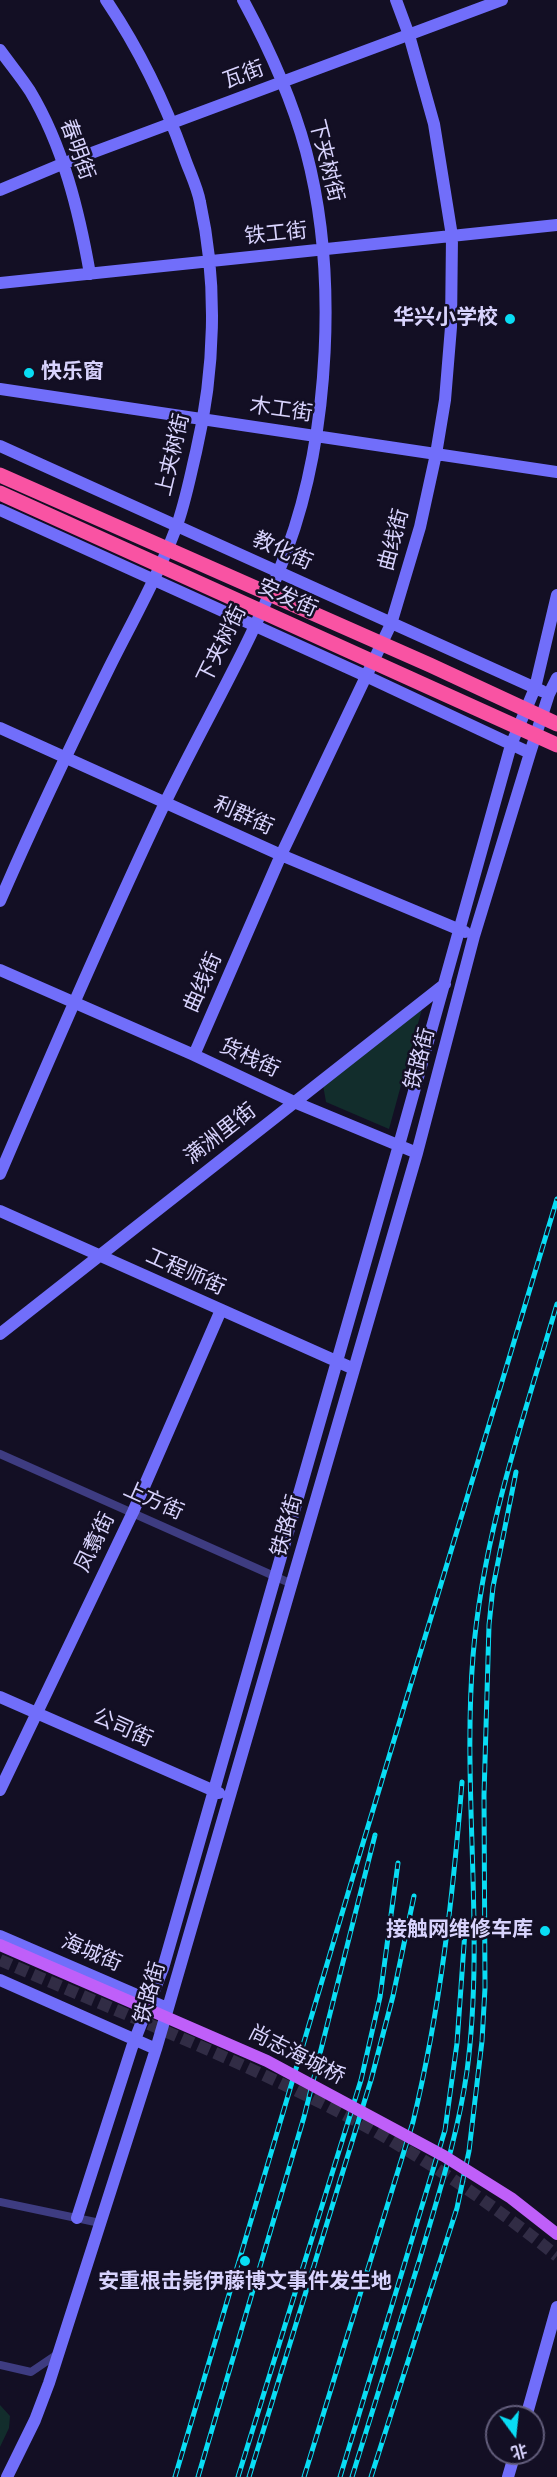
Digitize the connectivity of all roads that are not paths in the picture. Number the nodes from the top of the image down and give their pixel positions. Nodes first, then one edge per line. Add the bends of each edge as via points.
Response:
1 (106, 0) edge
2 (243, 0) edge
3 (396, 0) edge
4 (502, 0) edge
5 (409, 35) junction
6 (0, 50) edge
7 (282, 82) junction
8 (173, 123) junction
9 (62, 164) junction
10 (0, 190) edge
11 (557, 225) edge
12 (452, 236) junction
13 (322, 249) junction
14 (209, 261) junction
15 (90, 274) junction
16 (0, 283) edge
17 (0, 389) edge
18 (204, 419) junction
19 (316, 436) junction
20 (0, 446) edge
21 (436, 454) junction
22 (557, 472) edge
23 (0, 475) edge
24 (0, 493) edge
25 (0, 510) edge
26 (177, 526) junction
27 (279, 572) junction
28 (153, 580) junction
29 (557, 595) edge
30 (392, 624) junction
31 (255, 626) junction
32 (557, 627) edge
33 (557, 671) edge
34 (368, 677) junction
35 (557, 678) edge
36 (535, 688) junction
37 (549, 694) junction
38 (557, 724) edge
39 (0, 728) edge
40 (511, 745) junction
41 (557, 745) edge
42 (530, 753) junction
43 (65, 758) junction
44 (165, 804) junction
45 (281, 855) junction
46 (0, 901) edge
47 (459, 929) junction
48 (474, 936) junction
49 (466, 968) junction
50 (0, 970) edge
51 (444, 985) junction
52 (73, 1002) junction
53 (194, 1055) junction
54 (294, 1102) junction
55 (399, 1145) junction
56 (417, 1153) junction
57 (0, 1174) edge
58 (0, 1211) edge
59 (99, 1256) junction
60 (221, 1310) junction
61 (0, 1334) edge
62 (337, 1362) junction
63 (354, 1369) junction
64 (0, 1454) edge
65 (133, 1512) junction
66 (275, 1576) junction
67 (292, 1584) junction
68 (0, 1697) edge
69 (37, 1713) junction
70 (0, 1790) edge
71 (214, 1791) junction
72 (228, 1797) junction
73 (0, 1936) edge
74 (0, 1945) edge
75 (0, 1980) edge
76 (150, 2001) junction
77 (167, 2008) junction
78 (134, 2040) junction
79 (156, 2049) junction
80 (0, 2202) edge
81 (77, 2218) junction
82 (100, 2223) junction
83 (557, 2234) edge
84 (557, 2307) edge
85 (59, 2353) junction
86 (0, 2365) edge
87 (529, 2405) edge
88 (7, 2477) edge

1 - 8 street, 上夹树街 via 132,40
2 - 7 street, 下夹树街
3 - 5 street, 曲线街
4 - 5 street, 瓦街
5 - 7 street, 瓦街
5 - 12 street, 曲线街 via 434,124
6 - 9 street, 春明街 via 47,123
7 - 8 street, 瓦街
7 - 13 street, 下夹树街 via 306,150
8 - 9 street, 瓦街
8 - 14 street, 上夹树街 via 200,200
9 - 10 street, 瓦街
9 - 15 street, 春明街
11 - 12 street, 铁工街
12 - 13 street, 铁工街
12 - 21 street, 曲线街 via 451,327
13 - 14 street, 铁工街
13 - 19 street, 下夹树街 via 323,356
14 - 15 street, 铁工街
14 - 18 street, 上夹树街 via 213,314
15 - 16 street, 铁工街
17 - 18 street, 木工街
18 - 19 street, 木工街
18 - 26 street, 上夹树街
19 - 21 street, 木工街
19 - 27 street, 下夹树街 via 304,501
20 - 26 street, 教化街
21 - 22 street, 木工街
21 - 30 street, 曲线街
23 - 38 highway, 安发街, bridge
24 - 41 highway, 安发街, bridge
25 - 28 street
26 - 27 street, 教化街
26 - 28 street, 上夹树街
27 - 30 street, 教化街
27 - 31 street, 下夹树街
28 - 31 street
28 - 43 street, 上夹树街
29 - 36 street, 铁路街
30 - 34 street, 曲线街
30 - 36 street, 教化街
31 - 34 street
31 - 44 street, 下夹树街
32 - 36 street
33 - 37 street
34 - 40 street
34 - 45 street, 曲线街
35 - 37 street, 铁路街
36 - 37 street, 教化街
36 - 40 street, 铁路街
37 - 42 street, 铁路街
39 - 43 street, 利群街
40 - 42 street
40 - 47 street, 铁路街
42 - 48 street, 铁路街
43 - 44 street, 利群街
43 - 46 street, 上夹树街
44 - 45 street, 利群街
44 - 52 street, 下夹树街
45 - 47 street, 利群街
45 - 53 street, 曲线街
47 - 48 street, 利群街
47 - 51 street, 铁路街
48 - 49 street, 铁路街
49 - 51 street, 满洲里街
49 - 56 street, 铁路街
50 - 52 street, 货栈街
51 - 54 street, 满洲里街
51 - 55 street, 铁路街
52 - 53 street, 货栈街
52 - 57 street, 下夹树街
53 - 54 street, 货栈街
54 - 55 street, 货栈街
54 - 59 street, 满洲里街
55 - 56 street, 货栈街
55 - 62 street, 铁路街
56 - 63 street, 铁路街
58 - 59 street, 工程师街
59 - 60 street, 工程师街
59 - 61 street, 满洲里街
60 - 62 street, 工程师街
60 - 65 street, 凤翥街
62 - 63 street, 工程师街
62 - 66 street, 铁路街
63 - 67 street, 铁路街
64 - 65 street, 上方街
65 - 66 street, 上方街
65 - 69 street, 凤翥街
66 - 67 street, 上方街
66 - 71 street, 铁路街
67 - 72 street, 铁路街
68 - 69 street, 公司街
69 - 70 street, 凤翥街
69 - 71 street, 公司街
71 - 72 street, 公司街
71 - 76 street, 铁路街
72 - 77 street, 铁路街
73 - 76 street, 海城街
74 - 83 main road, 尚志海城桥, bridge via 267,2061 444,2156 511,2198
75 - 78 street
76 - 77 street, 海城街
76 - 78 street, 铁路街
77 - 79 street, 铁路街
78 - 79 street
78 - 81 street, 铁路街
79 - 82 street, 铁路街
80 - 81 street
81 - 82 street
82 - 85 street, 铁路街
84 - 87 street
85 - 86 street via 31,2372
85 - 88 street, 铁路街 via 35,2420

